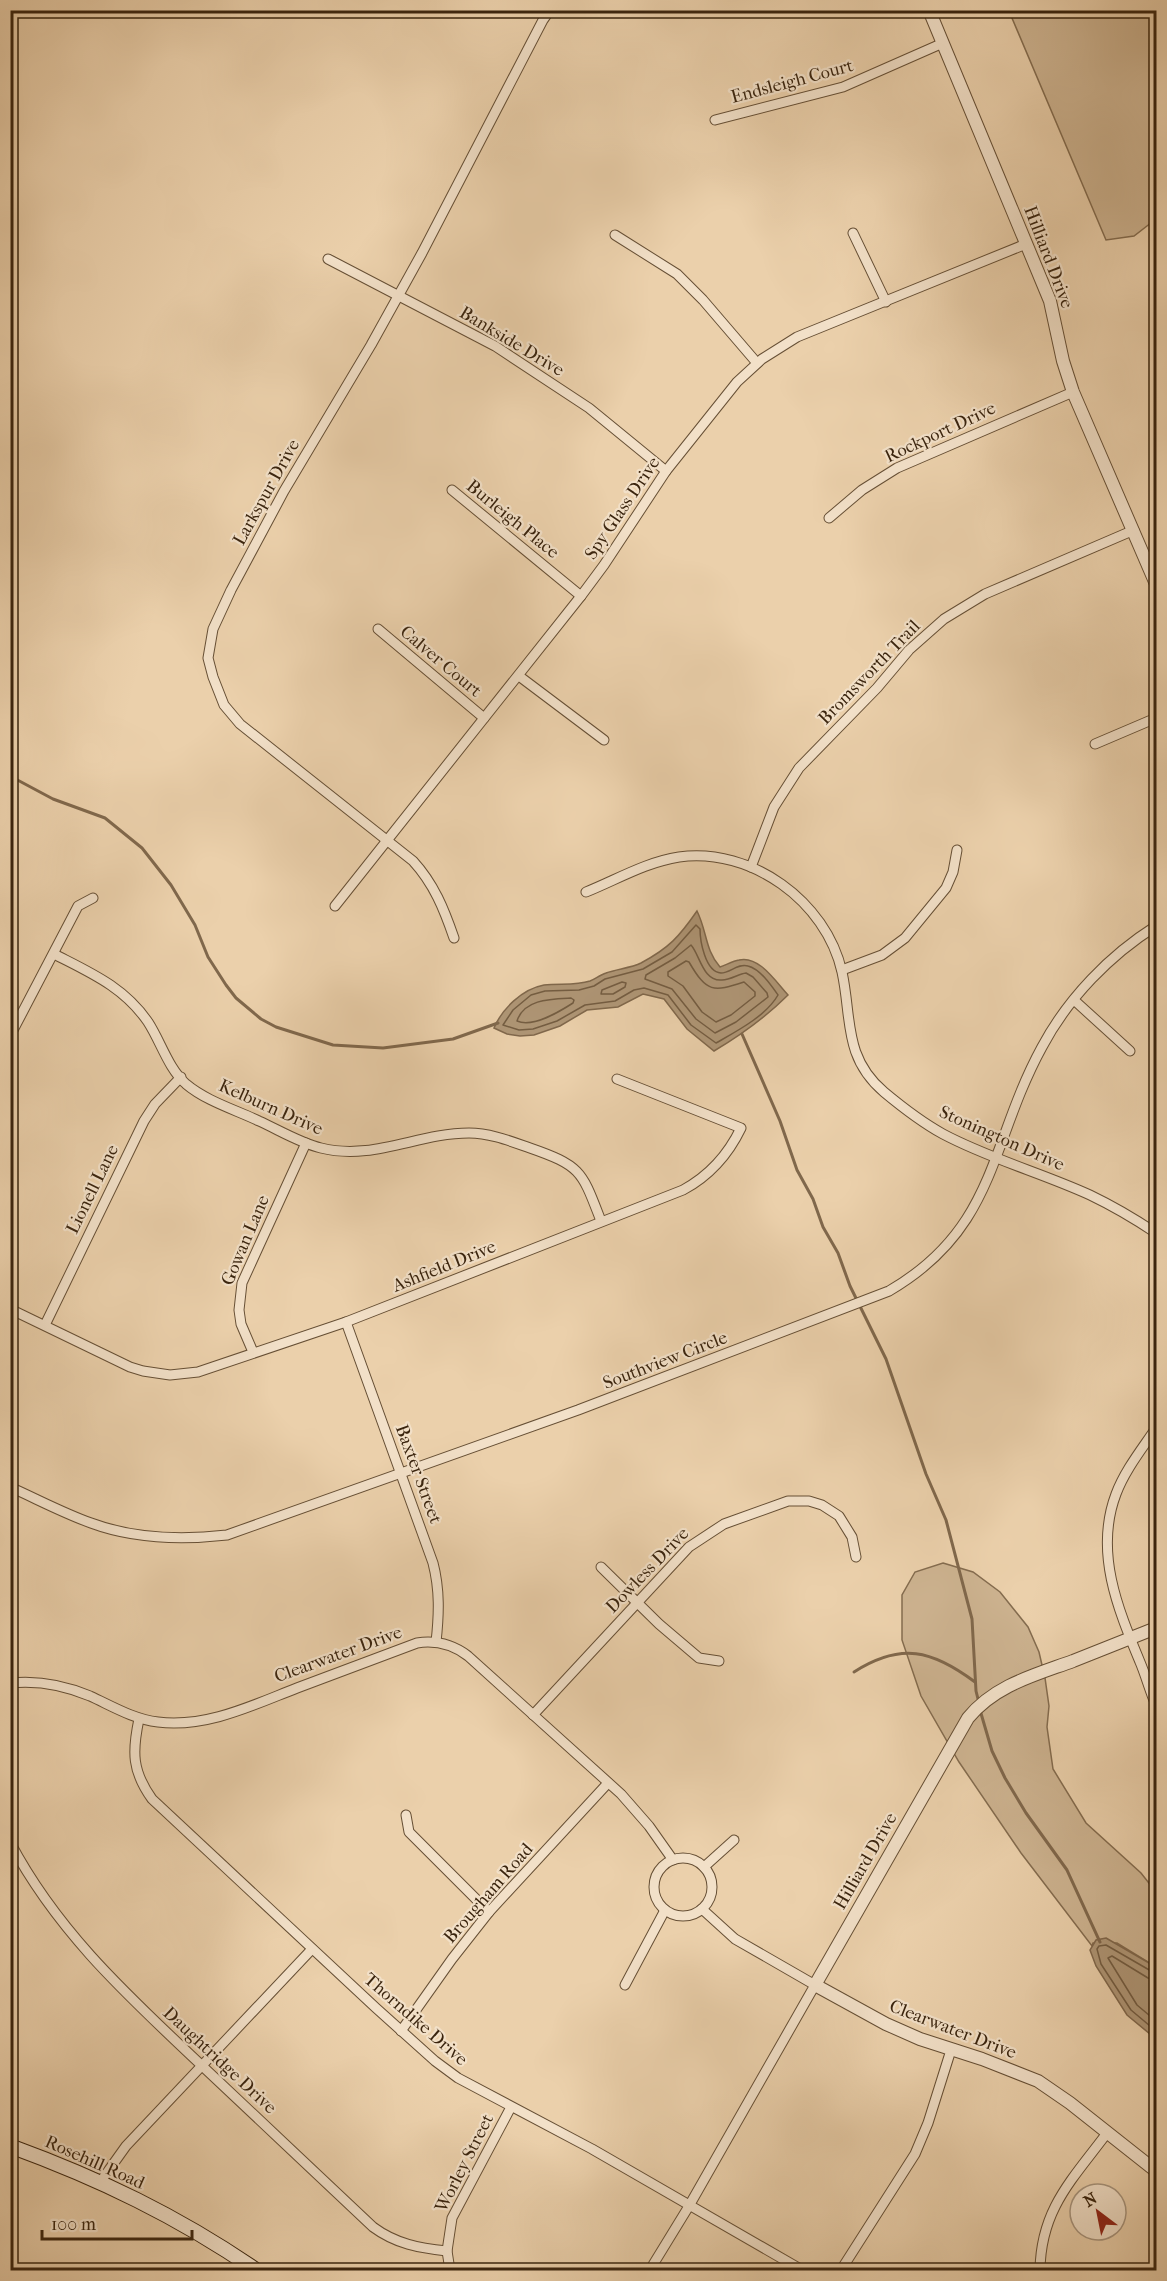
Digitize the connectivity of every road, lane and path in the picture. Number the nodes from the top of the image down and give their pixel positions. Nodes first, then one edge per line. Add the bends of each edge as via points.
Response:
1 (550, 10) edge
2 (929, 10) edge
3 (943, 43) junction
4 (715, 120) dead end
5 (853, 233) dead end
6 (615, 235) dead end
7 (1026, 244) junction
8 (327, 259) dead end
9 (398, 296) junction
10 (886, 302) junction
11 (757, 363) junction
12 (1073, 392) junction
13 (666, 471) junction
14 (452, 490) dead end
15 (829, 518) dead end
16 (1134, 530) junction
17 (1156, 584) edge
18 (581, 596) junction
19 (378, 628) dead end
20 (519, 676) junction
21 (484, 718) junction
22 (1156, 718) edge
23 (604, 740) dead end
24 (1095, 744) dead end
25 (387, 841) junction
26 (957, 850) dead end
27 (751, 867) junction
28 (586, 892) dead end
29 (93, 898) dead end
30 (335, 906) dead end
31 (1156, 926) edge
32 (453, 938) dead end
33 (54, 954) junction
34 (842, 970) junction
35 (1074, 1000) junction
36 (10, 1036) edge
37 (1130, 1051) dead end
38 (181, 1077) junction
39 (617, 1079) dead end
40 (306, 1143) junction
41 (998, 1158) junction
42 (601, 1221) junction
43 (1156, 1233) edge
44 (10, 1309) edge
45 (346, 1322) junction
46 (45, 1325) junction
47 (253, 1352) junction
48 (1156, 1428) edge
49 (400, 1474) junction
50 (10, 1487) edge
51 (856, 1557) dead end
52 (601, 1568) dead end
53 (637, 1603) junction
54 (1156, 1628) edge
55 (1130, 1639) junction
56 (436, 1642) junction
57 (719, 1661) dead end
58 (10, 1683) edge
59 (1156, 1705) edge
60 (533, 1715) junction
61 (139, 1719) junction
62 (608, 1783) junction
63 (406, 1815) dead end
64 (734, 1840) dead end
65 (10, 1842) edge
66 (673, 1860) junction
67 (704, 1867) junction
68 (702, 1909) junction
69 (665, 1910) junction
70 (489, 1912) junction
71 (312, 1948) junction
72 (625, 1985) dead end
73 (814, 1985) junction
74 (401, 2031) junction
75 (951, 2050) junction
76 (202, 2065) junction
77 (511, 2107) junction
78 (1107, 2133) junction
79 (10, 2146) edge
80 (1156, 2171) edge
81 (101, 2181) junction
82 (689, 2206) junction
83 (447, 2251) junction
84 (651, 2268) dead end
85 (256, 2271) edge
86 (450, 2271) edge
87 (802, 2271) edge
88 (841, 2271) edge
89 (1040, 2271) edge

1 - 9 street, Larkspur Drive
2 - 3 street, Hilliard Drive
3 - 4 street, Endsleigh Court via 843,87
3 - 7 street, Hilliard Drive
5 - 10 street
6 - 11 street via 690,286
7 - 10 street, Spy Glass Drive
7 - 12 street, Hilliard Drive via 1050,301
8 - 9 street, Bankside Drive
9 - 13 street, Bankside Drive via 525,365 589,408
9 - 25 street, Larkspur Drive via 231,590 213,629 208,658 224,705 240,724
10 - 11 street, Spy Glass Drive via 797,337
11 - 13 street, Spy Glass Drive via 737,382
12 - 15 street, Rockport Drive via 897,468 862,490
12 - 16 street, Hilliard Drive
13 - 18 street, Spy Glass Drive
14 - 18 street, Burleigh Place
16 - 17 street, Hilliard Drive
16 - 27 street, Bromsworth Trail via 985,594 944,619 909,650 878,688 799,768 774,807
18 - 20 street, Spy Glass Drive
19 - 21 street, Calver Court
20 - 21 street, Spy Glass Drive
20 - 23 street
21 - 25 street, Spy Glass Drive
22 - 24 street
25 - 30 street, Spy Glass Drive
25 - 32 street, Larkspur Drive via 427,876
26 - 34 street via 946,888 905,938 882,955
27 - 28 street, Stonington Drive via 716,858 681,857 642,867
27 - 34 street, Stonington Drive via 788,888 807,907 831,941
29 - 33 street via 78,906
31 - 35 street, Southview Circle via 1108,963
33 - 36 street
33 - 38 street, Kelburn Drive via 125,995 147,1021
34 - 41 street, Stonington Drive via 853,1046 874,1082 934,1128
35 - 37 street
35 - 41 street, Southview Circle via 1042,1047
38 - 40 street, Kelburn Drive via 209,1097
38 - 46 street, Lionell Lane via 144,1121
39 - 42 street, Ashfield Drive via 741,1128 725,1156 700,1179 683,1190
40 - 42 street, Kelburn Drive via 341,1152 362,1152 454,1134 495,1136 558,1158 575,1169 591,1192
40 - 47 street, Gowan Lane via 242,1283 241,1324
41 - 43 street, Stonington Drive via 1089,1195
41 - 49 street, Southview Circle via 983,1192 954,1238 924,1269 889,1292
42 - 45 street, Ashfield Drive
44 - 46 street, Ashfield Drive
45 - 47 street, Ashfield Drive
45 - 49 street, Baxter Street
46 - 47 street, Ashfield Drive via 130,1367 157,1374 198,1372
48 - 55 street via 1116,1494 1107,1534 1108,1568
49 - 50 street, Southview Circle via 241,1532 207,1538 152,1536 111,1529
49 - 56 street, Baxter Street via 438,1583
51 - 53 street, Dowless Drive via 852,1537 839,1516 809,1501 788,1501 706,1534
52 - 53 street
53 - 57 street via 699,1658
53 - 60 street, Dowless Drive
54 - 55 street, Hilliard Drive
55 - 59 street
55 - 73 street, Hilliard Drive via 1011,1684 975,1710
56 - 60 street via 461,1651
56 - 61 street, Clearwater Drive via 417,1643 221,1716 181,1723
58 - 61 street, Clearwater Drive via 61,1685
60 - 62 street
61 - 71 street, Thorndike Drive via 135,1762 152,1800
62 - 66 street via 649,1826
62 - 70 street, Brougham Road
63 - 70 street via 409,1832
64 - 67 street
65 - 76 street, Daughtridge Drive via 63,1924 111,1979
66 - 67 street via 689,1859
66 - 69 street via 664,1865 655,1883 658,1902
67 - 68 street via 711,1878 712,1892
68 - 69 street via 683,1916
68 - 73 street, Clearwater Drive via 735,1940
69 - 72 street
70 - 74 street, Brougham Road
71 - 74 street, Thorndike Drive
71 - 76 street
73 - 75 street, Clearwater Drive via 886,2024
73 - 82 street, Hilliard Drive
74 - 77 street, Thorndike Drive via 458,2078
75 - 78 street, Clearwater Drive via 1038,2081
75 - 88 street via 915,2154
76 - 81 street via 126,2146
76 - 83 street, Daughtridge Drive via 378,2231 409,2246
77 - 82 street, Thorndike Drive via 573,2138
77 - 83 street, Worley Street via 452,2218
78 - 80 street, Clearwater Drive
78 - 89 street via 1054,2208 1041,2247
79 - 81 main road, Rosehill Road
81 - 85 main road, Rosehill Road via 193,2229
82 - 84 street, Hilliard Drive
82 - 87 street, Thorndike Drive
83 - 86 street, Worley Street

